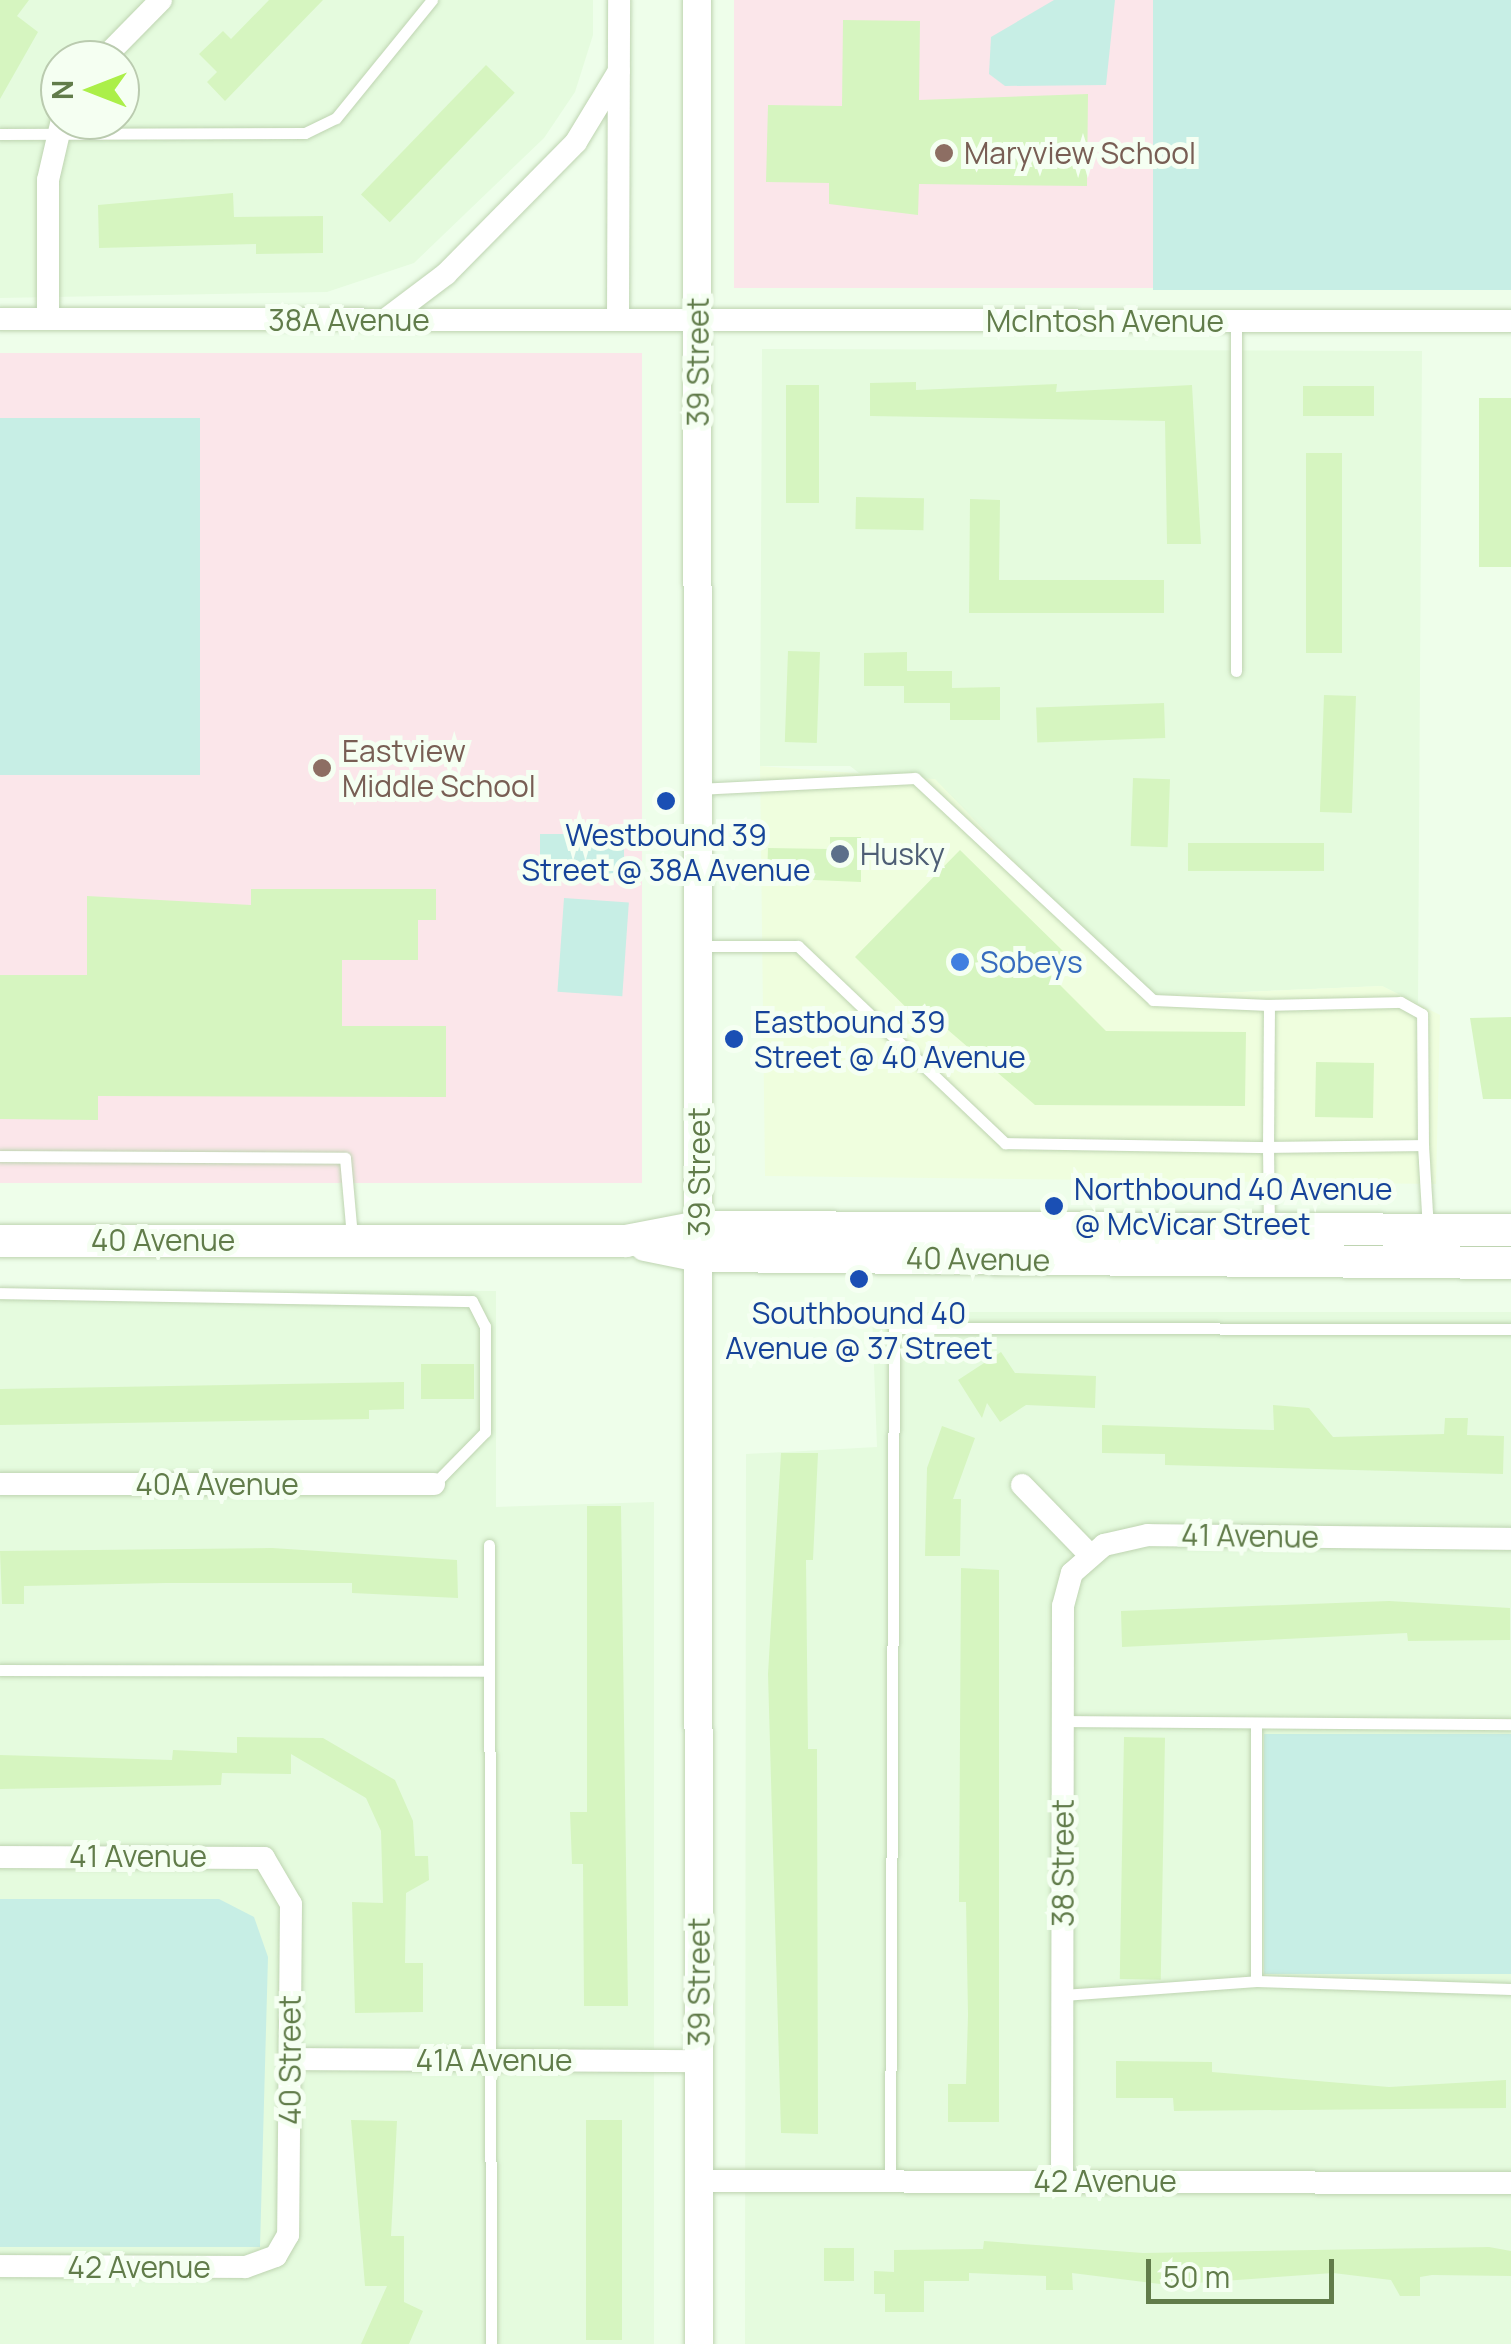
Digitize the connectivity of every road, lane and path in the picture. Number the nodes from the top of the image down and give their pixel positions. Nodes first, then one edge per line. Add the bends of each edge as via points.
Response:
1 (161, 0) edge
2 (432, 0) edge
3 (619, 0) edge
4 (698, 0) edge
5 (122, 40) edge
6 (619, 71) junction
7 (40, 129) edge
8 (140, 129) edge
9 (0, 134) edge
10 (58, 140) edge
11 (0, 319) edge
12 (48, 319) junction
13 (385, 320) junction
14 (618, 320) junction
15 (698, 320) junction
16 (1236, 320) junction
17 (1511, 320) edge
18 (1236, 671) dead end
19 (698, 789) junction
20 (699, 946) junction
21 (1269, 1005) junction
22 (1423, 1146) junction
23 (1268, 1147) junction
24 (0, 1156) edge
25 (1270, 1228) junction
26 (1428, 1229) junction
27 (1511, 1230) edge
28 (0, 1240) edge
29 (352, 1240) junction
30 (699, 1241) junction
31 (1428, 1262) junction
32 (1511, 1263) edge
33 (0, 1294) edge
34 (1511, 1328) edge
35 (0, 1484) edge
36 (434, 1484) joint
37 (1022, 1485) dead end
38 (1511, 1539) edge
39 (489, 1545) dead end
40 (1089, 1554) junction
41 (0, 1670) edge
42 (489, 1670) junction
43 (1062, 1721) junction
44 (1511, 1724) edge
45 (1256, 1726) junction
46 (0, 1856) edge
47 (274, 1865) joint
48 (1256, 1981) junction
49 (1511, 1989) edge
50 (1063, 1995) junction
51 (290, 2060) junction
52 (490, 2060) junction
53 (698, 2062) junction
54 (890, 2180) junction
55 (698, 2181) junction
56 (1062, 2181) junction
57 (1511, 2183) edge
58 (276, 2256) joint
59 (0, 2266) edge
60 (491, 2344) edge
61 (698, 2344) edge

1 - 5 street
2 - 8 lane via 336,118 305,133
3 - 6 street
4 - 15 street, 39 Street
6 - 13 street via 576,142 446,274
6 - 14 street
7 - 9 lane
10 - 12 street
11 - 12 street, 38A Avenue
12 - 13 street, 38A Avenue
13 - 14 street, 38A Avenue
14 - 15 street, 38A Avenue
15 - 16 street, McIntosh Avenue
15 - 19 street, 39 Street
16 - 17 street, McIntosh Avenue
16 - 18 lane
19 - 20 street, 39 Street
19 - 21 lane via 915,778 1154,1000
20 - 23 lane via 798,946 1005,1143
20 - 30 street, 39 Street
21 - 22 lane via 1400,1002 1422,1014
21 - 23 lane
22 - 23 lane
22 - 26 lane
23 - 25 lane
24 - 29 lane via 344,1158
25 - 26 main road, 40 Avenue
25 - 30 main road, 40 Avenue
26 - 27 main road, 40 Avenue
26 - 31 lane
28 - 29 main road, 40 Avenue
29 - 30 main road, 40 Avenue
30 - 31 main road, 40 Avenue
30 - 53 street, 39 Street
31 - 32 main road, 40 Avenue
33 - 36 lane via 472,1301 486,1326 484,1432
34 - 54 lane via 894,1328
35 - 36 street, 40A Avenue
37 - 40 street
38 - 40 street, 41 Avenue via 1148,1535
39 - 42 lane
40 - 43 street, 38 Street via 1065,1590
41 - 42 lane
42 - 52 lane
43 - 45 lane
43 - 50 street, 38 Street
44 - 45 lane
45 - 48 lane
46 - 47 street, 41 Avenue via 238,1856
47 - 51 street, 40 Street via 291,1904
48 - 49 lane
48 - 50 lane
50 - 56 street, 38 Street
51 - 52 street, 41A Avenue
51 - 58 street, 40 Street via 288,2235
52 - 53 street, 41A Avenue
52 - 60 lane
53 - 55 street, 39 Street
54 - 55 street, 42 Avenue
54 - 56 street, 42 Avenue
55 - 61 street, 39 Street
56 - 57 street, 42 Avenue
58 - 59 street, 42 Avenue via 245,2267

